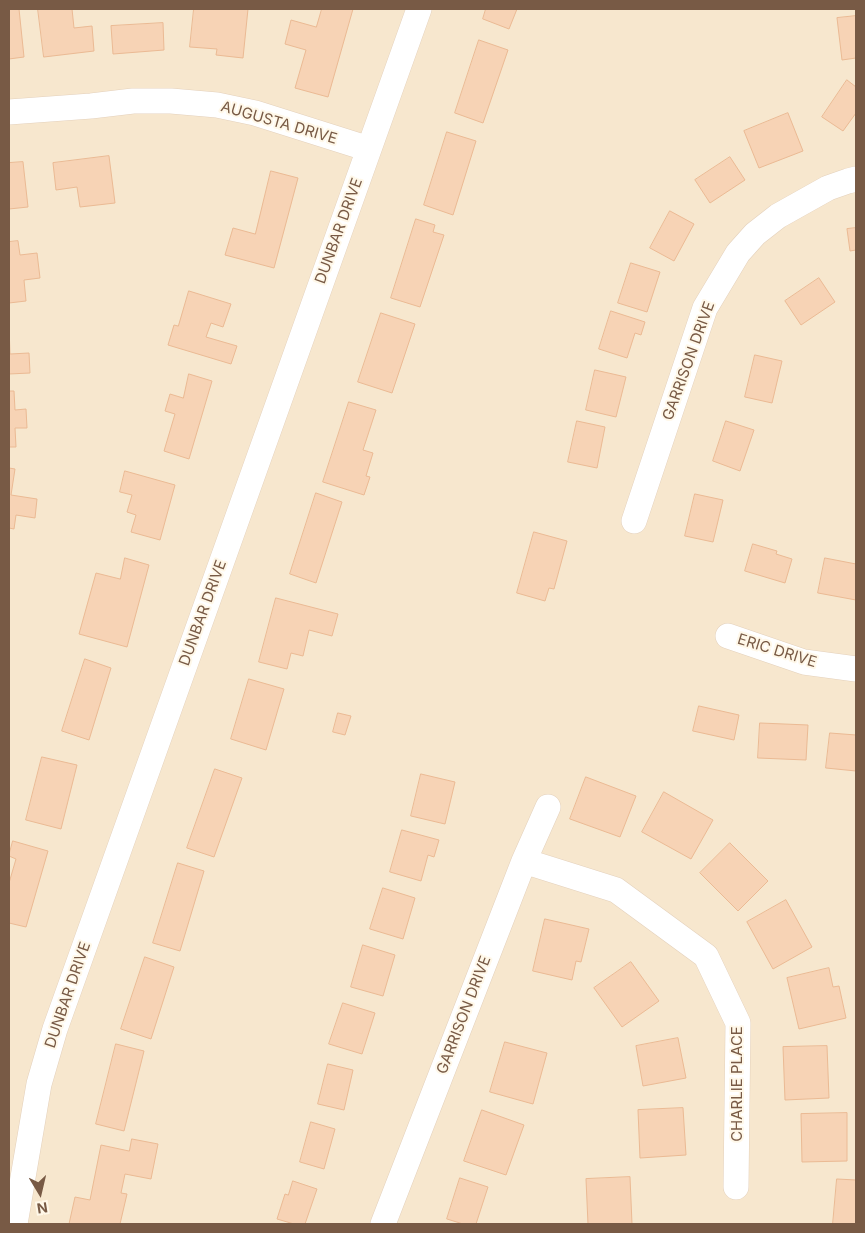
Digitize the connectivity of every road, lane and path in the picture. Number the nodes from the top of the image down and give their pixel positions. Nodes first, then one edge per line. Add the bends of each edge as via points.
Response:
1 (419, 9) edge
2 (9, 112) edge
3 (369, 148) junction
4 (856, 179) edge
5 (634, 521) dead end
6 (728, 636) dead end
7 (856, 668) edge
8 (548, 807) dead end
9 (524, 861) junction
10 (736, 1187) dead end
11 (15, 1224) edge
12 (383, 1224) edge

1 - 3 street, DUNBAR DRIVE
2 - 3 street, AUGUSTA DRIVE via 133,101 217,104
3 - 11 street, DUNBAR DRIVE via 55,1030 39,1084
4 - 5 street, GARRISON DRIVE via 828,188 778,216 755,234 738,254 705,308
6 - 7 street, ERIC DRIVE via 804,662
8 - 9 street, GARRISON DRIVE
9 - 10 street, CHARLIE PLACE via 616,890 706,956 738,1023
9 - 12 street, GARRISON DRIVE

